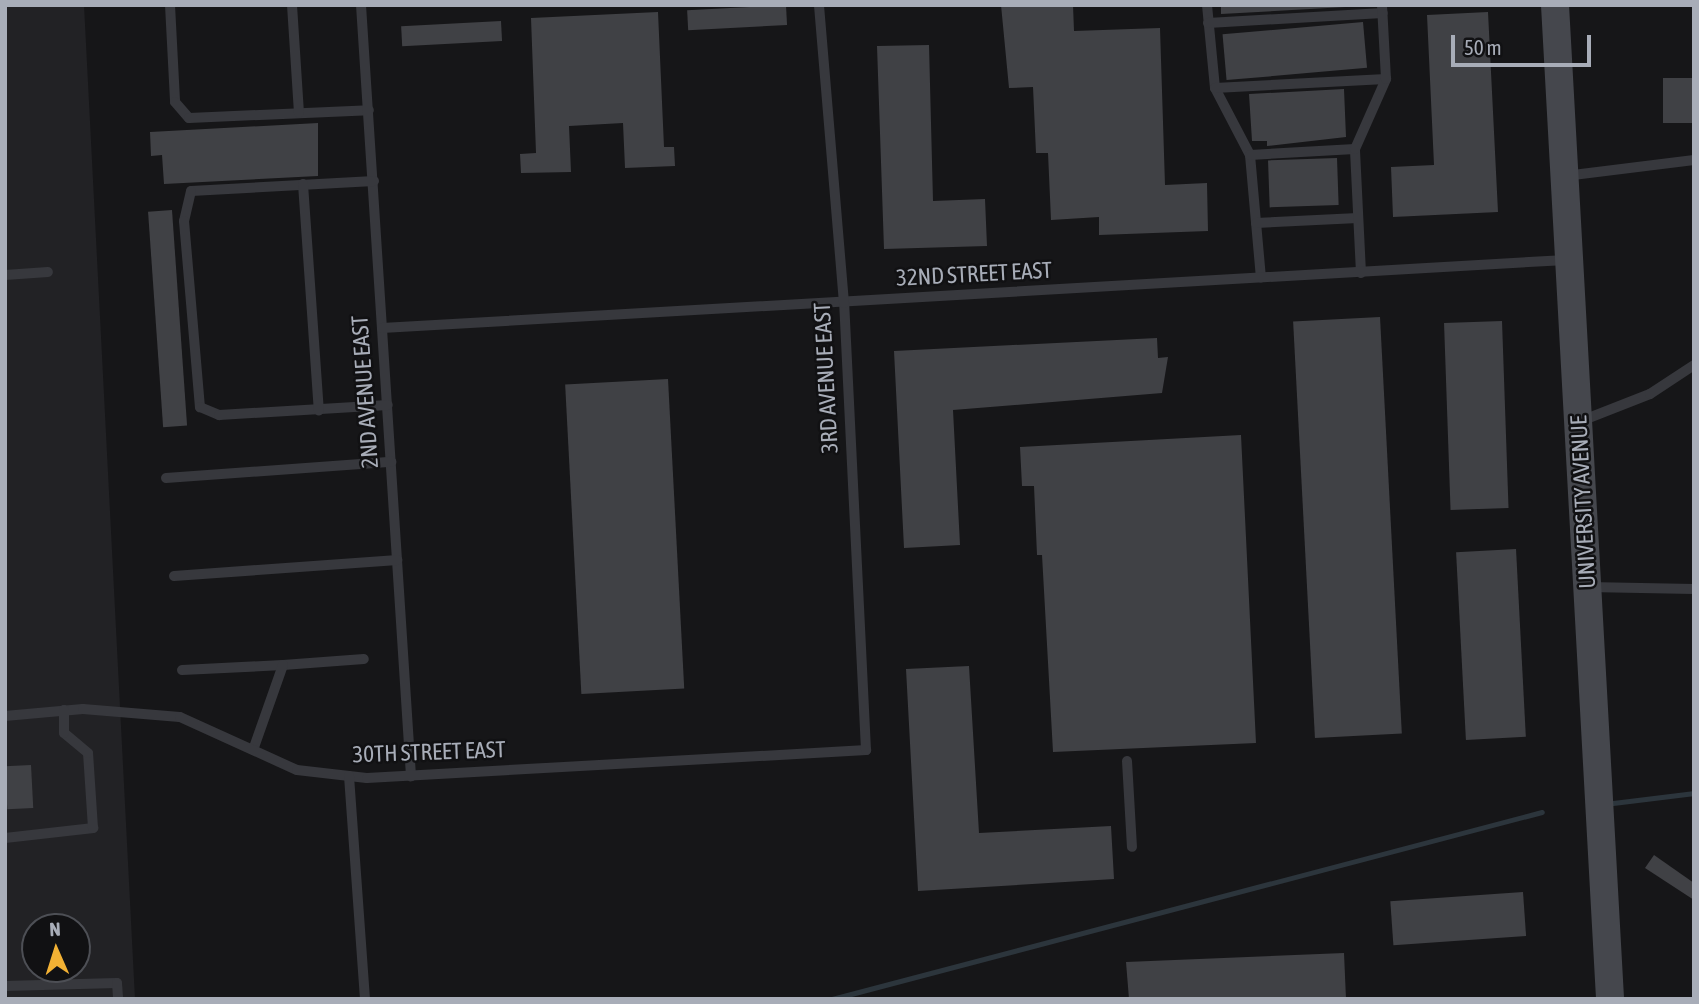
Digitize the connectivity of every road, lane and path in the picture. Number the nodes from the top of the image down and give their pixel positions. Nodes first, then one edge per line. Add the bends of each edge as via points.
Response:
1 (170, 5) edge
2 (292, 5) edge
3 (361, 5) edge
4 (819, 5) edge
5 (1207, 5) edge
6 (1555, 5) edge
7 (1383, 9) edge
8 (1208, 23) junction
9 (1386, 79) junction
10 (1215, 88) junction
11 (369, 110) junction
12 (299, 113) junction
13 (1355, 149) junction
14 (1250, 155) junction
15 (1694, 160) edge
16 (1565, 176) junction
17 (374, 181) junction
18 (303, 184) junction
19 (1358, 218) junction
20 (1256, 223) junction
21 (1569, 260) junction
22 (48, 272) dead end
23 (1361, 273) junction
24 (5, 275) edge
25 (1261, 278) junction
26 (844, 303) junction
27 (382, 328) junction
28 (1694, 365) edge
29 (388, 405) junction
30 (319, 410) junction
31 (1578, 422) junction
32 (391, 462) junction
33 (166, 478) dead end
34 (397, 561) junction
35 (174, 576) dead end
36 (1587, 587) junction
37 (1694, 589) edge
38 (364, 659) dead end
39 (283, 665) junction
40 (182, 670) dead end
41 (64, 710) junction
42 (5, 716) edge
43 (253, 750) junction
44 (866, 750) joint
45 (1127, 761) dead end
46 (349, 776) junction
47 (411, 776) junction
48 (5, 838) edge
49 (1132, 847) dead end
50 (5, 986) edge
51 (118, 999) edge
52 (365, 999) edge
53 (1610, 999) edge

1 - 12 lane via 175,102 189,118
2 - 12 lane
3 - 11 lane, 2ND AVENUE EAST
4 - 26 lane, 3RD AVENUE EAST
5 - 8 lane
6 - 16 street, UNIVERSITY AVENUE
7 - 8 lane
7 - 9 lane
8 - 10 lane
9 - 10 lane
9 - 13 lane
10 - 14 lane
11 - 12 lane
11 - 17 lane, 2ND AVENUE EAST
13 - 14 lane
13 - 19 lane
14 - 20 lane
15 - 16 lane
16 - 21 street, UNIVERSITY AVENUE
17 - 18 lane
17 - 27 lane, 2ND AVENUE EAST
18 - 30 lane
18 - 30 lane via 191,191 184,221 200,407 219,415
19 - 20 lane
19 - 23 lane
20 - 25 lane
21 - 23 lane, 32ND STREET EAST
21 - 31 street, UNIVERSITY AVENUE
22 - 24 lane
23 - 25 lane, 32ND STREET EAST
25 - 26 lane, 32ND STREET EAST
26 - 27 lane, 32ND STREET EAST
26 - 44 lane, 3RD AVENUE EAST
27 - 29 lane, 2ND AVENUE EAST
28 - 31 lane via 1650,394
29 - 30 lane
29 - 32 lane, 2ND AVENUE EAST
31 - 36 street, UNIVERSITY AVENUE
32 - 33 lane
32 - 34 lane, 2ND AVENUE EAST
34 - 35 lane
34 - 47 lane, 2ND AVENUE EAST
36 - 37 lane
36 - 53 street, UNIVERSITY AVENUE
38 - 39 lane
39 - 40 lane
39 - 43 lane
41 - 42 lane, 30TH STREET EAST
41 - 43 lane, 30TH STREET EAST via 180,717
41 - 48 lane via 64,733 88,754 93,828
43 - 46 lane, 30TH STREET EAST via 297,769
44 - 47 lane, 30TH STREET EAST
45 - 49 lane
46 - 47 lane, 30TH STREET EAST
46 - 52 lane
50 - 51 lane via 117,983

